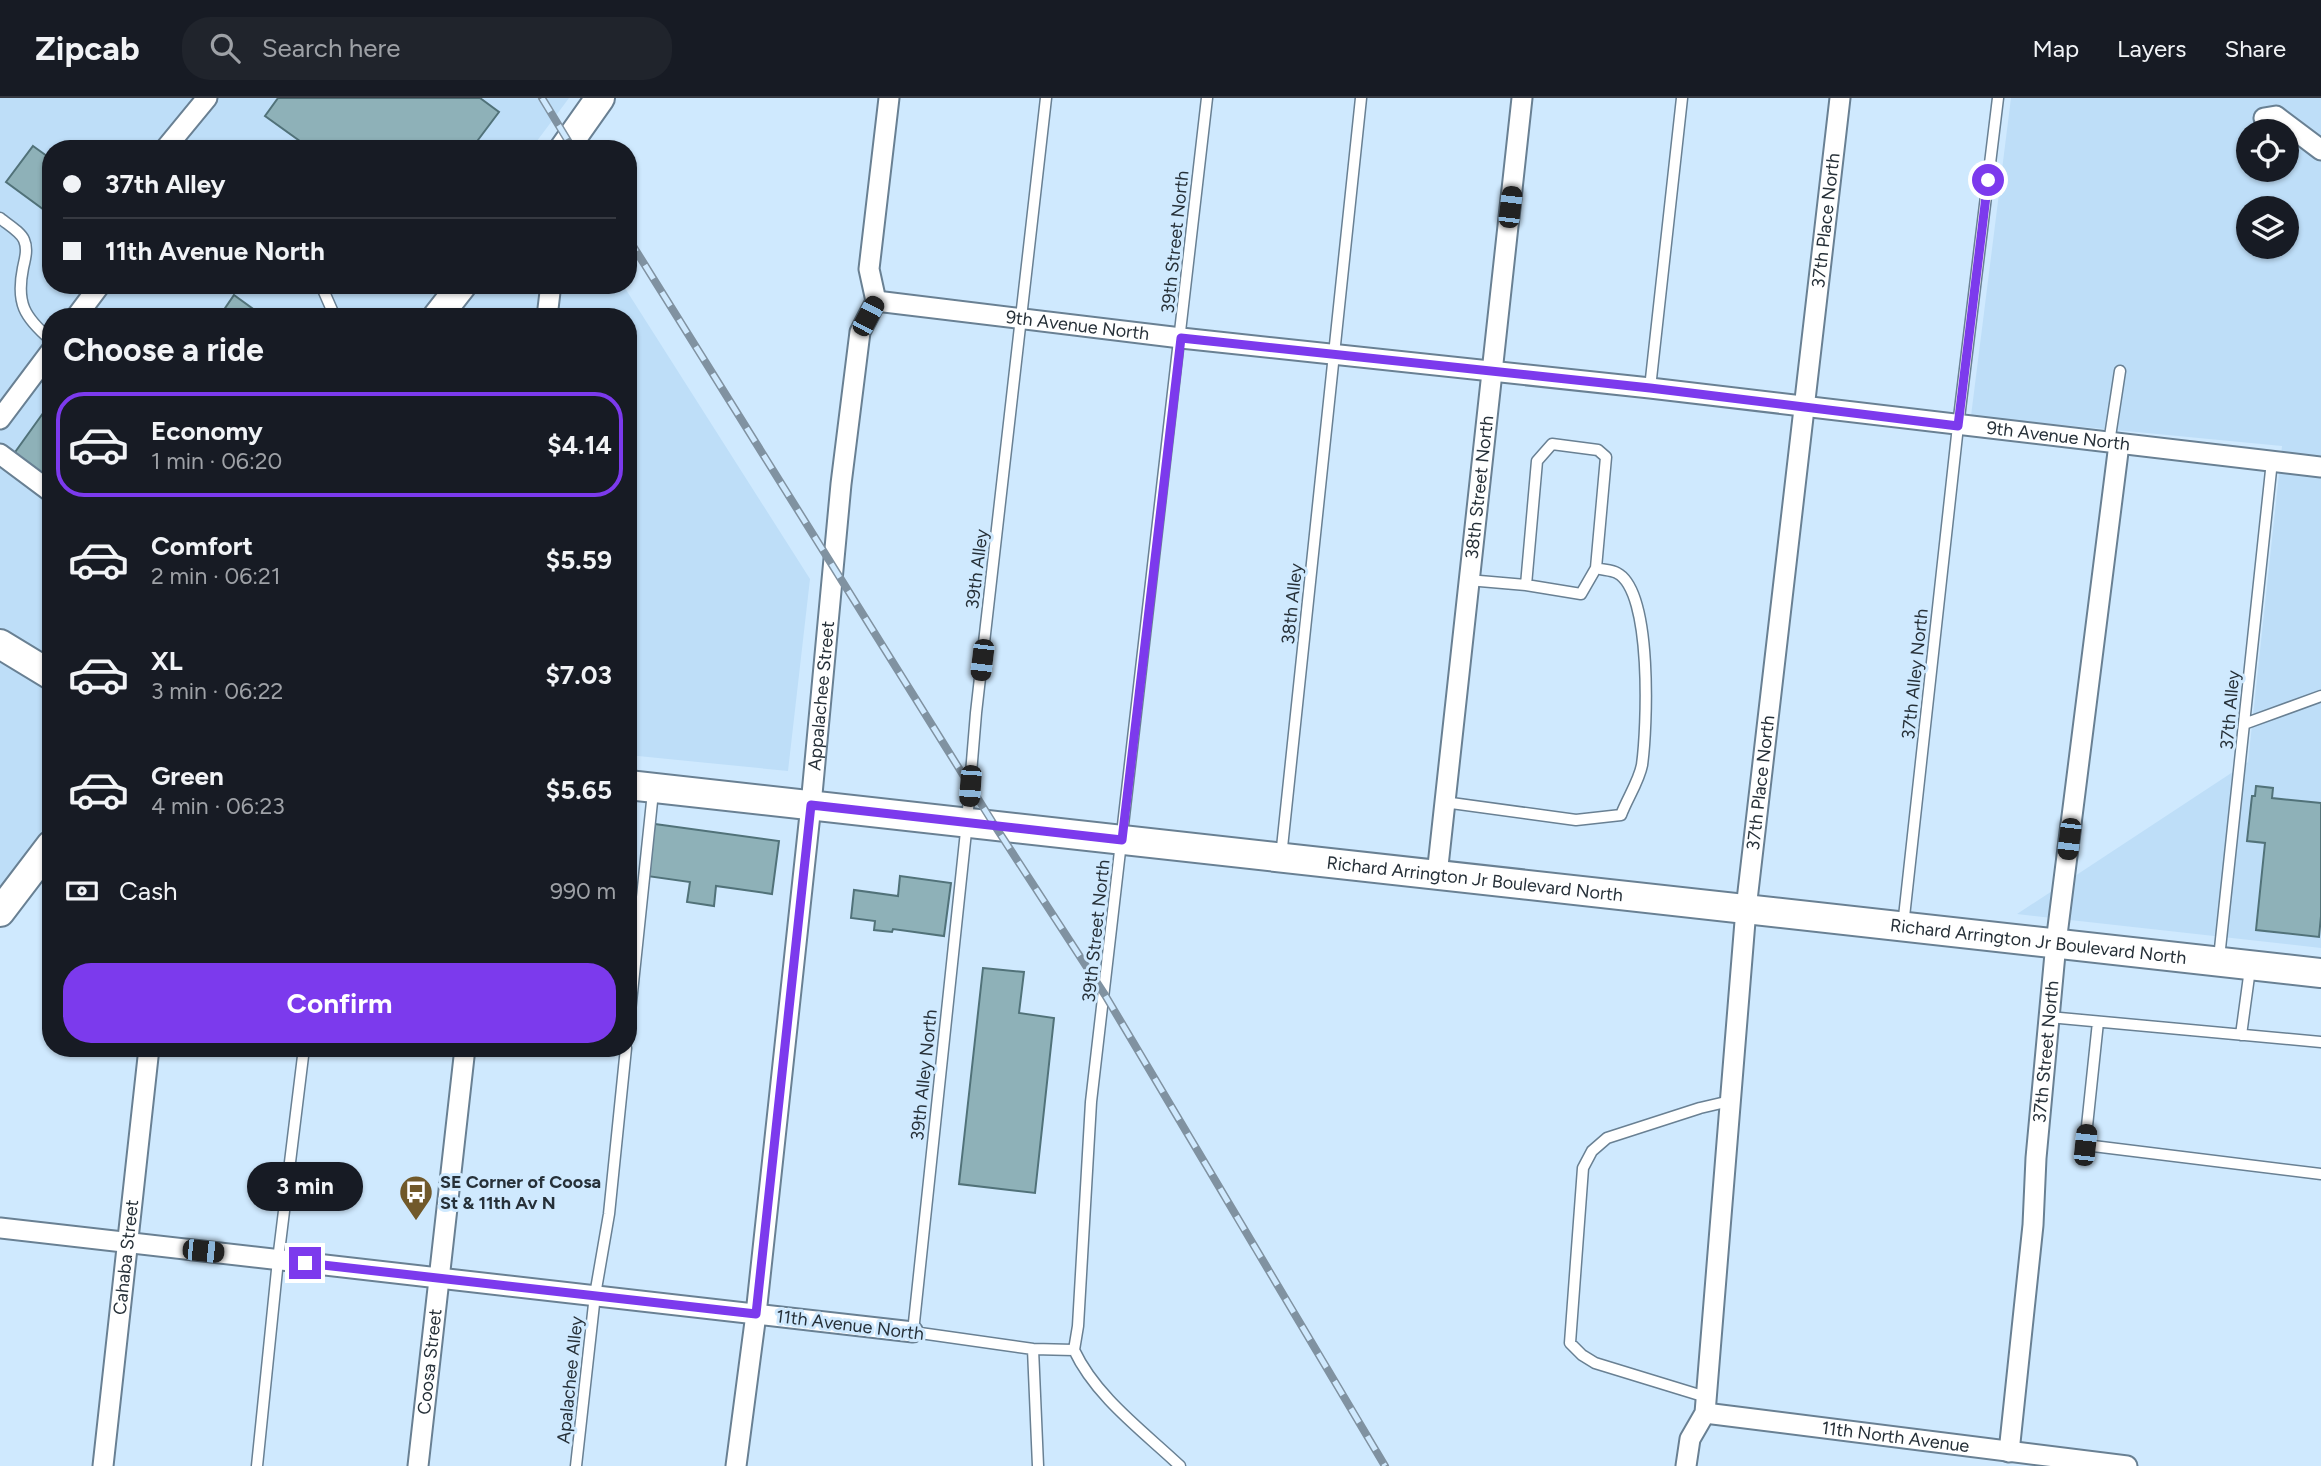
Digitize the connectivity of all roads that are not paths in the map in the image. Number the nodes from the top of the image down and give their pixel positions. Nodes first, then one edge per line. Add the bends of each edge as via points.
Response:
1 (206, 98) edge
2 (600, 98) edge
3 (889, 98) edge
4 (1045, 98) edge
5 (1207, 98) edge
6 (1362, 98) edge
7 (1522, 98) edge
8 (1682, 98) edge
9 (1840, 98) edge
10 (1998, 98) edge
11 (2264, 118) dead end
12 (172, 140) edge
13 (570, 140) edge
14 (2321, 150) edge
15 (0, 218) edge
16 (455, 294) edge
17 (876, 301) junction
18 (444, 308) edge
19 (1021, 318) junction
20 (42, 333) edge
21 (1181, 338) junction
22 (1335, 354) junction
23 (42, 363) edge
24 (1491, 371) junction
25 (2120, 371) dead end
26 (1650, 388) junction
27 (1804, 408) junction
28 (0, 419) edge
29 (1958, 426) junction
30 (2114, 444) junction
31 (0, 454) edge
32 (2272, 461) junction
33 (2321, 467) edge
34 (42, 485) edge
35 (1596, 568) junction
36 (1468, 580) junction
37 (1526, 585) junction
38 (0, 644) edge
39 (42, 670) edge
40 (2321, 696) edge
41 (2244, 724) junction
42 (641, 786) edge
43 (1444, 802) junction
44 (811, 805) junction
45 (967, 822) junction
46 (1122, 840) junction
47 (42, 857) edge
48 (1281, 858) junction
49 (637, 861) edge
50 (1437, 874) junction
51 (1746, 909) junction
52 (0, 912) edge
53 (1903, 926) junction
54 (2056, 943) junction
55 (2218, 961) junction
56 (2250, 965) junction
57 (2321, 973) edge
58 (2049, 1017) junction
59 (2098, 1022) junction
60 (2241, 1035) junction
61 (2321, 1042) edge
62 (148, 1057) edge
63 (303, 1057) edge
64 (464, 1057) edge
65 (625, 1057) edge
66 (1730, 1101) junction
67 (2321, 1174) edge
68 (0, 1228) edge
69 (128, 1242) junction
70 (278, 1259) junction
71 (439, 1278) junction
72 (595, 1296) junction
73 (756, 1314) junction
74 (914, 1332) junction
75 (1033, 1349) junction
76 (1074, 1350) junction
77 (1706, 1405) junction
78 (2008, 1452) junction
79 (103, 1466) edge
80 (257, 1466) edge
81 (418, 1466) edge
82 (576, 1466) edge
83 (736, 1466) edge
84 (1038, 1466) edge
85 (1180, 1466) edge
86 (1686, 1466) edge
87 (2127, 1466) edge

1 - 12 street
2 - 13 street
3 - 17 street via 869,269
4 - 19 lane
5 - 21 lane, 39th Street North
6 - 22 lane, 38th Alley
7 - 24 street, 38th Street North
8 - 26 lane
9 - 27 street, 37th Place North
10 - 29 lane
11 - 14 street via 2276,116
15 - 20 lane via 24,237 19,294 24,310
16 - 18 street
17 - 19 street, 9th Avenue North
17 - 44 street, Appalachee Street via 860,332
19 - 21 street, 9th Avenue North
19 - 45 lane, 39th Alley
21 - 22 street, 9th Avenue North
21 - 46 lane, 39th Street North
22 - 24 street, 9th Avenue North
22 - 48 lane, 38th Alley
23 - 28 street
24 - 26 street, 9th Avenue North
24 - 36 street, 38th Street North
25 - 30 lane
26 - 27 street, 9th Avenue North
27 - 29 street, 9th Avenue North
27 - 51 street, 37th Place North
29 - 30 street, 9th Avenue North
29 - 53 lane, 37th Alley North
30 - 32 street, 9th Avenue North
30 - 54 street, 37th Street North
31 - 34 street
32 - 33 street, 9th Avenue North
32 - 41 lane, 37th Alley
35 - 37 lane via 1581,594
35 - 37 lane via 1606,457 1598,450 1552,444 1537,461
35 - 43 lane via 1619,573 1633,592 1643,632 1642,767 1621,814 1576,820
36 - 37 lane
36 - 43 street, 38th Street North
38 - 39 street
40 - 41 lane
41 - 55 lane, 37th Alley
42 - 44 street, Richard Arrington Jr Boulevard North
42 - 49 lane
43 - 50 street, 38th Street North
44 - 45 street, Richard Arrington Jr Boulevard North
44 - 73 street, Appalachee Street
45 - 46 street, Richard Arrington Jr Boulevard North
45 - 74 lane, 39th Alley North
46 - 48 street, Richard Arrington Jr Boulevard North
46 - 76 lane, 39th Street North via 1091,1102
47 - 52 street
48 - 50 street, Richard Arrington Jr Boulevard North
50 - 51 street, Richard Arrington Jr Boulevard North
51 - 53 street, Richard Arrington Jr Boulevard North
51 - 66 street, 37th Place North
53 - 54 street, Richard Arrington Jr Boulevard North
54 - 55 street, Richard Arrington Jr Boulevard North
54 - 58 street, 37th Street North
55 - 56 street, Richard Arrington Jr Boulevard North
56 - 57 street, Richard Arrington Jr Boulevard North
56 - 60 lane
58 - 59 lane
58 - 78 street, 37th Street North via 2033,1225
59 - 60 lane
59 - 67 lane via 2085,1145
60 - 61 lane
62 - 69 street, Cahaba Street
63 - 70 lane
64 - 71 street, Coosa Street
65 - 72 lane, Apalachee Alley via 609,1214
66 - 77 street, 37th Place North
66 - 77 lane via 1607,1138 1592,1151 1583,1168 1570,1343 1595,1363
68 - 69 street, 11th Avenue North
69 - 70 street, 11th Avenue North
69 - 79 street, Cahaba Street
70 - 71 street, 11th Avenue North
70 - 80 lane
71 - 72 street, 11th Avenue North
71 - 81 street, Coosa Street
72 - 73 street, 11th Avenue North
72 - 82 lane, Apalachee Alley
73 - 74 street, 11th Avenue North
73 - 83 street, Appalachee Street
74 - 75 lane, 11th Avenue North
75 - 76 lane, 11th Avenue North
75 - 84 lane
76 - 85 lane via 1084,1371
77 - 78 street, 11th North Avenue
77 - 86 street, 37th Place North via 1690,1439
78 - 87 street, 11th North Avenue

